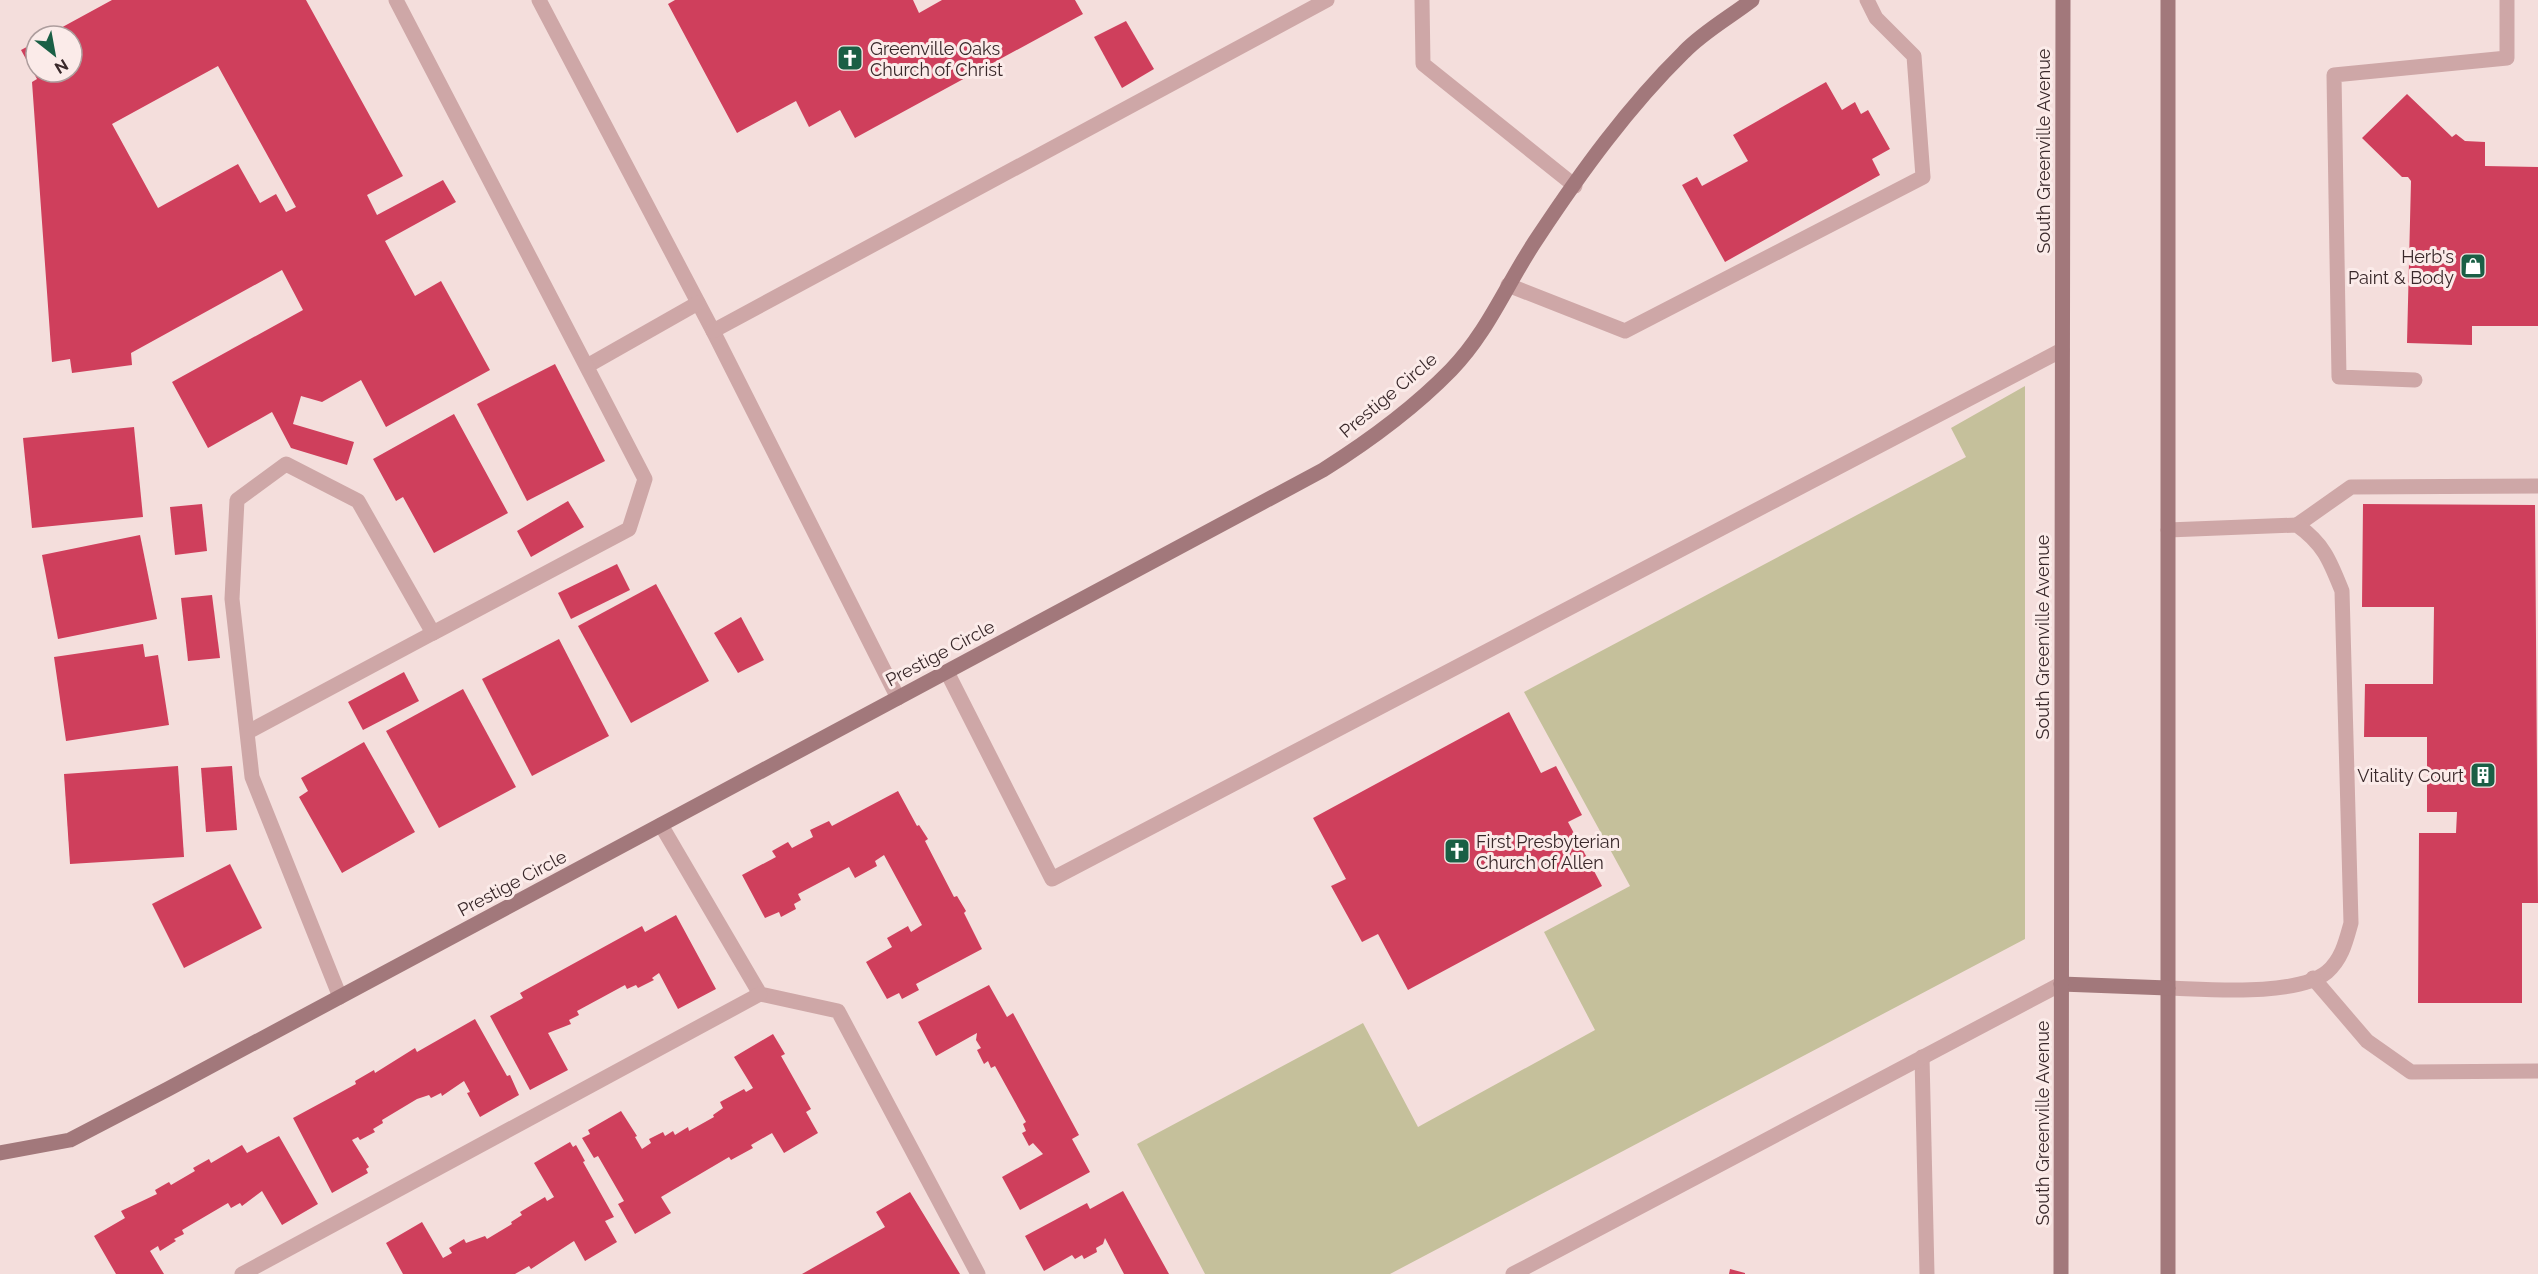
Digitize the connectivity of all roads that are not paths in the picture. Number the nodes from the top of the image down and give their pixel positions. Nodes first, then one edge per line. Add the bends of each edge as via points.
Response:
1 (396, 0) edge
2 (539, 0) edge
3 (1327, 0) edge
4 (1422, 0) edge
5 (1752, 0) edge
6 (1867, 0) edge
7 (2063, 0) edge
8 (2168, 0) edge
9 (2507, 0) edge
10 (1575, 186) junction
11 (1508, 285) junction
12 (698, 303) junction
13 (713, 331) junction
14 (2062, 350) junction
15 (587, 366) junction
16 (2415, 380) dead end
17 (2538, 486) edge
18 (2297, 525) junction
19 (2168, 530) junction
20 (433, 633) junction
21 (947, 672) junction
22 (898, 698) junction
23 (248, 732) junction
24 (661, 825) junction
25 (2313, 978) junction
26 (2061, 984) junction
27 (2168, 988) junction
28 (760, 994) junction
29 (340, 998) junction
30 (1922, 1057) junction
31 (2538, 1071) edge
32 (0, 1153) edge
33 (242, 1274) edge
34 (978, 1274) edge
35 (1513, 1274) edge
36 (1927, 1274) edge
37 (2061, 1274) edge
38 (2168, 1274) edge

1 - 15 lane
2 - 12 lane
3 - 13 lane
4 - 10 lane via 1423,64
5 - 10 main road, Prestige Circle via 1685,51 1610,135
6 - 11 lane via 1876,18 1914,56 1923,177 1625,331
7 - 14 main road, South Greenville Avenue
8 - 19 main road
9 - 16 lane via 2507,58 2334,75 2339,377
10 - 11 main road, Prestige Circle
11 - 21 main road, Prestige Circle via 1485,328 1452,369 1366,443
12 - 13 lane
12 - 15 lane
13 - 22 lane
14 - 21 lane via 1052,879
14 - 26 main road, South Greenville Avenue
15 - 20 lane via 645,479 629,529
17 - 18 lane via 2351,487
18 - 19 lane
18 - 25 lane via 2328,554 2342,591 2351,923 2344,951 2326,973
19 - 27 main road
20 - 23 lane
20 - 23 lane via 358,501 286,464 237,500 232,599
21 - 22 main road, Prestige Circle
22 - 24 main road, Prestige Circle
23 - 29 lane via 252,777
24 - 28 lane
24 - 29 main road, Prestige Circle
25 - 27 lane via 2293,986 2239,990
25 - 31 lane via 2367,1041 2411,1072
26 - 27 main road
26 - 30 lane
26 - 37 main road, South Greenville Avenue
27 - 38 main road
28 - 33 lane
28 - 34 lane via 838,1011
29 - 32 main road, Prestige Circle via 70,1140
30 - 35 lane
30 - 36 lane

